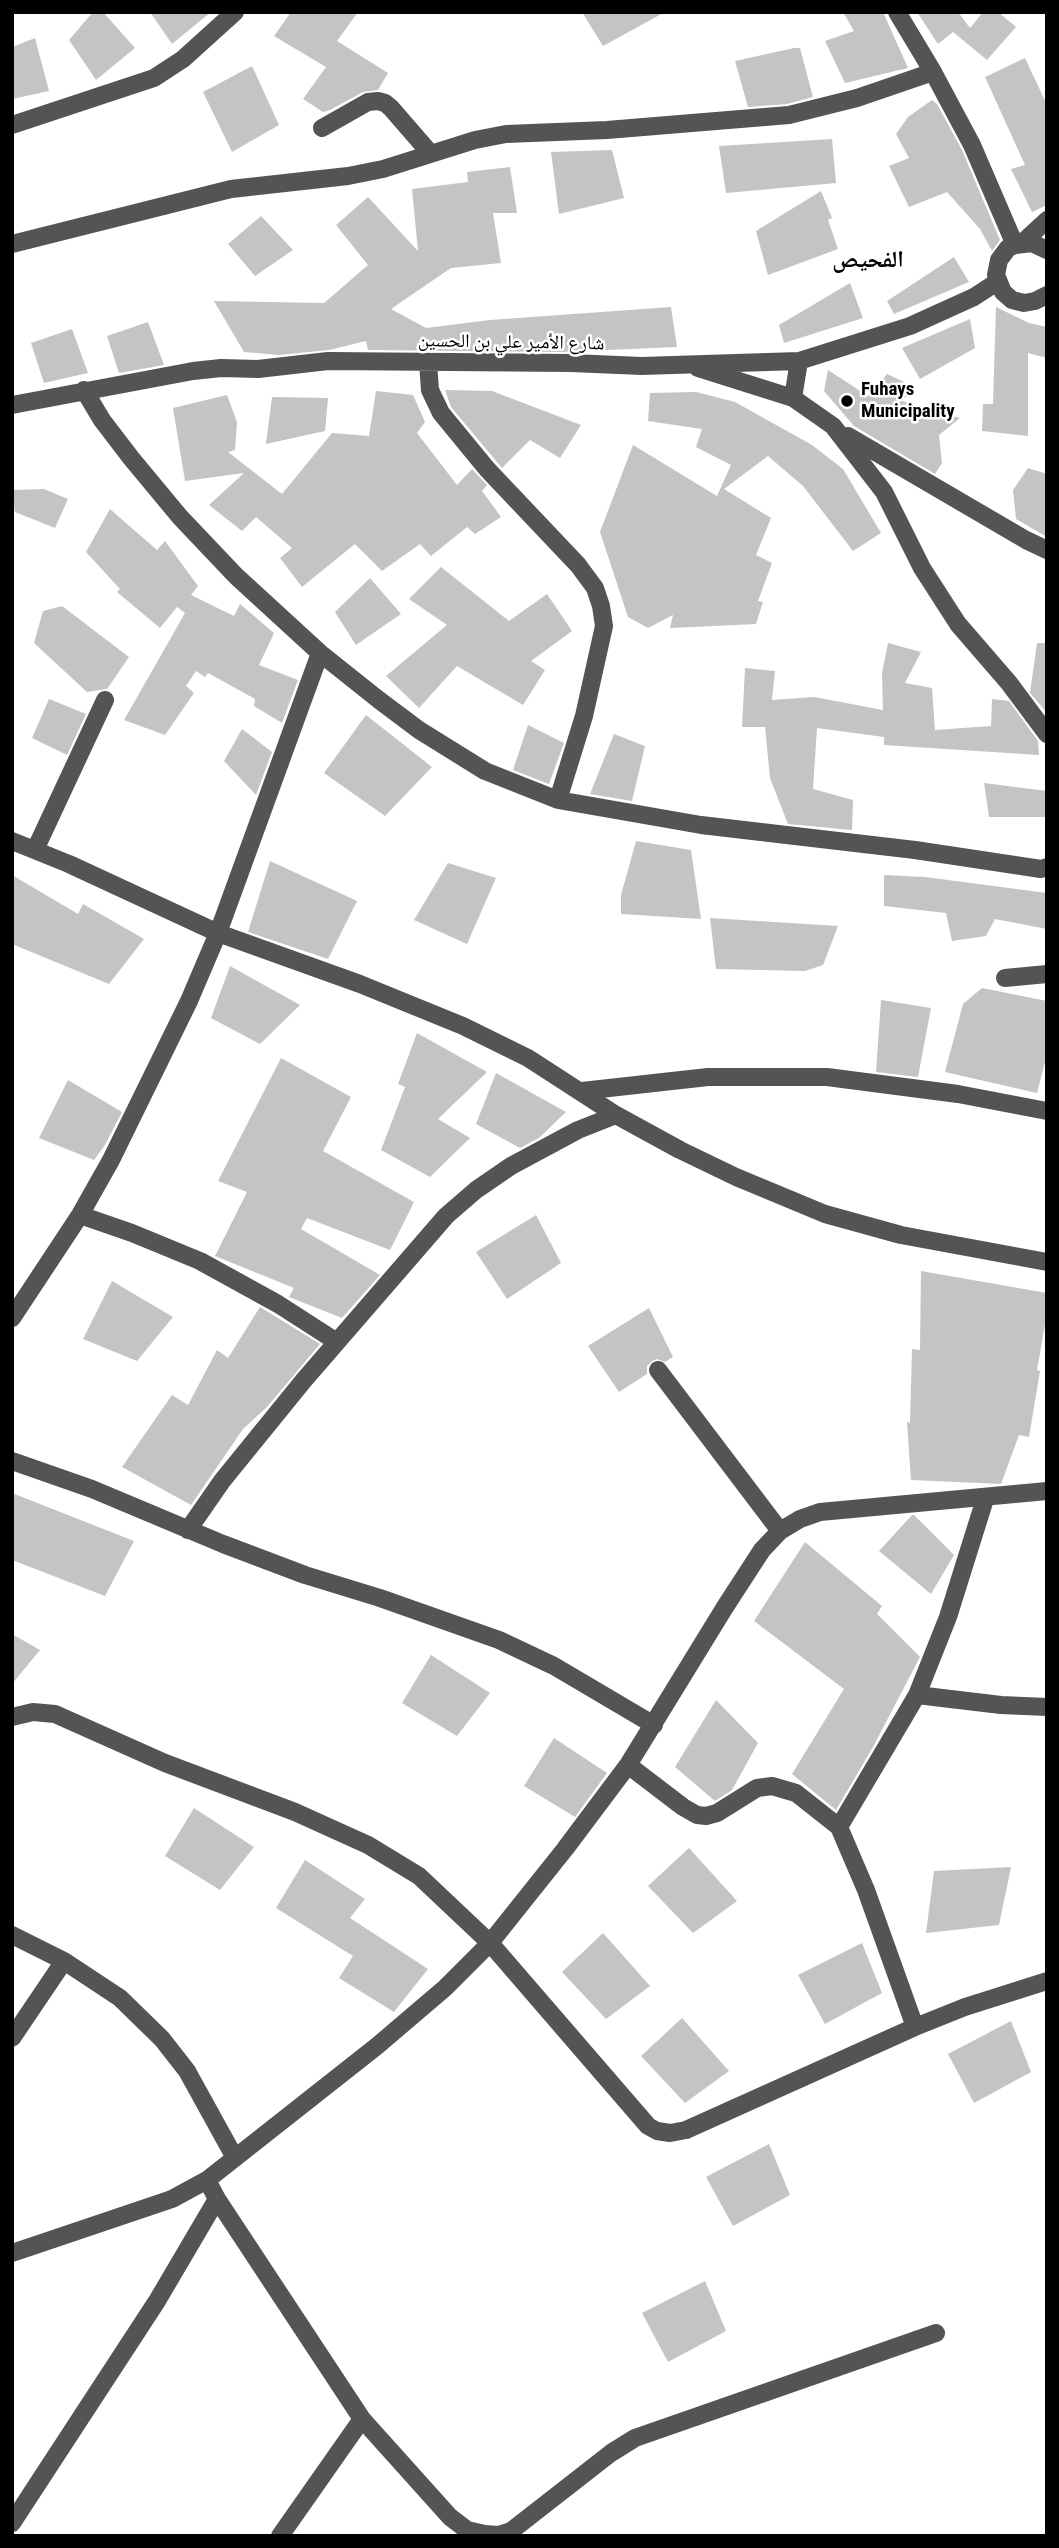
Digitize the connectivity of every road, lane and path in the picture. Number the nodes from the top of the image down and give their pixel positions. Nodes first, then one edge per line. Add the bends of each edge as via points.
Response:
1 (235, 12) edge
2 (897, 12) edge
3 (933, 72) junction
4 (12, 125) edge
5 (322, 128) dead end
6 (430, 153) junction
7 (1047, 220) edge
8 (12, 244) edge
9 (1018, 244) junction
10 (1047, 250) edge
11 (997, 282) junction
12 (1047, 295) edge
13 (799, 360) junction
14 (428, 363) junction
15 (686, 364) junction
16 (84, 390) junction
17 (793, 398) junction
18 (12, 405) edge
19 (833, 426) junction
20 (1047, 550) edge
21 (320, 653) junction
22 (105, 700) dead end
23 (1047, 734) edge
24 (558, 800) junction
25 (12, 841) edge
26 (35, 850) junction
27 (1047, 867) edge
28 (218, 933) junction
29 (1047, 974) edge
30 (1005, 978) dead end
31 (582, 1091) junction
32 (1047, 1111) edge
33 (616, 1115) junction
34 (80, 1215) junction
35 (1047, 1262) edge
36 (12, 1318) edge
37 (337, 1342) junction
38 (658, 1370) dead end
39 (12, 1461) edge
40 (1047, 1491) edge
41 (985, 1499) junction
42 (188, 1530) junction
43 (780, 1531) junction
44 (917, 1695) junction
45 (1047, 1707) edge
46 (12, 1717) edge
47 (654, 1725) junction
48 (628, 1766) junction
49 (839, 1827) junction
50 (12, 1935) edge
51 (490, 1943) junction
52 (64, 1961) junction
53 (1047, 1981) edge
54 (915, 2026) junction
55 (12, 2038) edge
56 (235, 2158) junction
57 (207, 2180) junction
58 (217, 2199) junction
59 (12, 2253) edge
60 (936, 2333) dead end
61 (362, 2419) junction
62 (12, 2523) edge
63 (280, 2536) edge

1 - 4 street via 183,59 154,78
2 - 3 street
3 - 6 street via 789,115 506,134
3 - 9 street
5 - 6 street via 377,101 391,108
6 - 8 street via 363,174 231,188
7 - 9 street
9 - 10 street via 1032,243
9 - 11 street via 999,260
11 - 12 street via 1012,300 1024,303
11 - 13 street, شارع الأمير علي بن الحسين via 974,298 910,326
13 - 15 street, شارع الأمير علي بن الحسين
13 - 17 street
14 - 15 street, شارع الأمير علي بن الحسين
14 - 16 street, شارع الأمير علي بن الحسين via 328,361 221,368
14 - 24 street via 430,390 441,413 578,565 595,588 601,606 604,626 584,716
15 - 17 street
16 - 18 street, شارع الأمير علي بن الحسين
16 - 21 street via 102,421 180,517
17 - 19 street
19 - 20 street
19 - 23 street via 884,492 922,568 958,624
21 - 24 street via 419,730 485,771
21 - 28 street
22 - 26 street
24 - 27 street via 701,825
25 - 26 street
26 - 28 street
28 - 31 street via 463,1026
28 - 34 street via 189,1001
29 - 30 street
31 - 32 street via 708,1077 827,1077
31 - 33 street
33 - 35 street via 736,1177 825,1214 901,1236
33 - 37 street via 578,1130 476,1190 446,1216
34 - 36 street
34 - 37 street via 200,1261
37 - 42 street
38 - 43 street
39 - 42 street
40 - 41 street
41 - 43 street via 820,1512
41 - 44 street via 948,1617
42 - 47 street via 499,1640 554,1666
43 - 47 street via 762,1550
44 - 45 street
44 - 49 street
46 - 51 street via 33,1712 55,1714 368,1845 419,1876
47 - 48 street
48 - 49 street via 697,1815 717,1813 757,1787 772,1786 796,1793
48 - 51 street
49 - 54 street
50 - 52 street
51 - 54 street via 657,2131 686,2130
51 - 56 street via 377,2046
52 - 55 street
52 - 56 street via 120,1998 162,2039 187,2071
53 - 54 street
56 - 57 street
57 - 58 street
57 - 59 street via 173,2199
58 - 61 street
58 - 62 street via 157,2301
60 - 61 street via 635,2438 511,2531 498,2535 467,2530 450,2517
61 - 63 street

